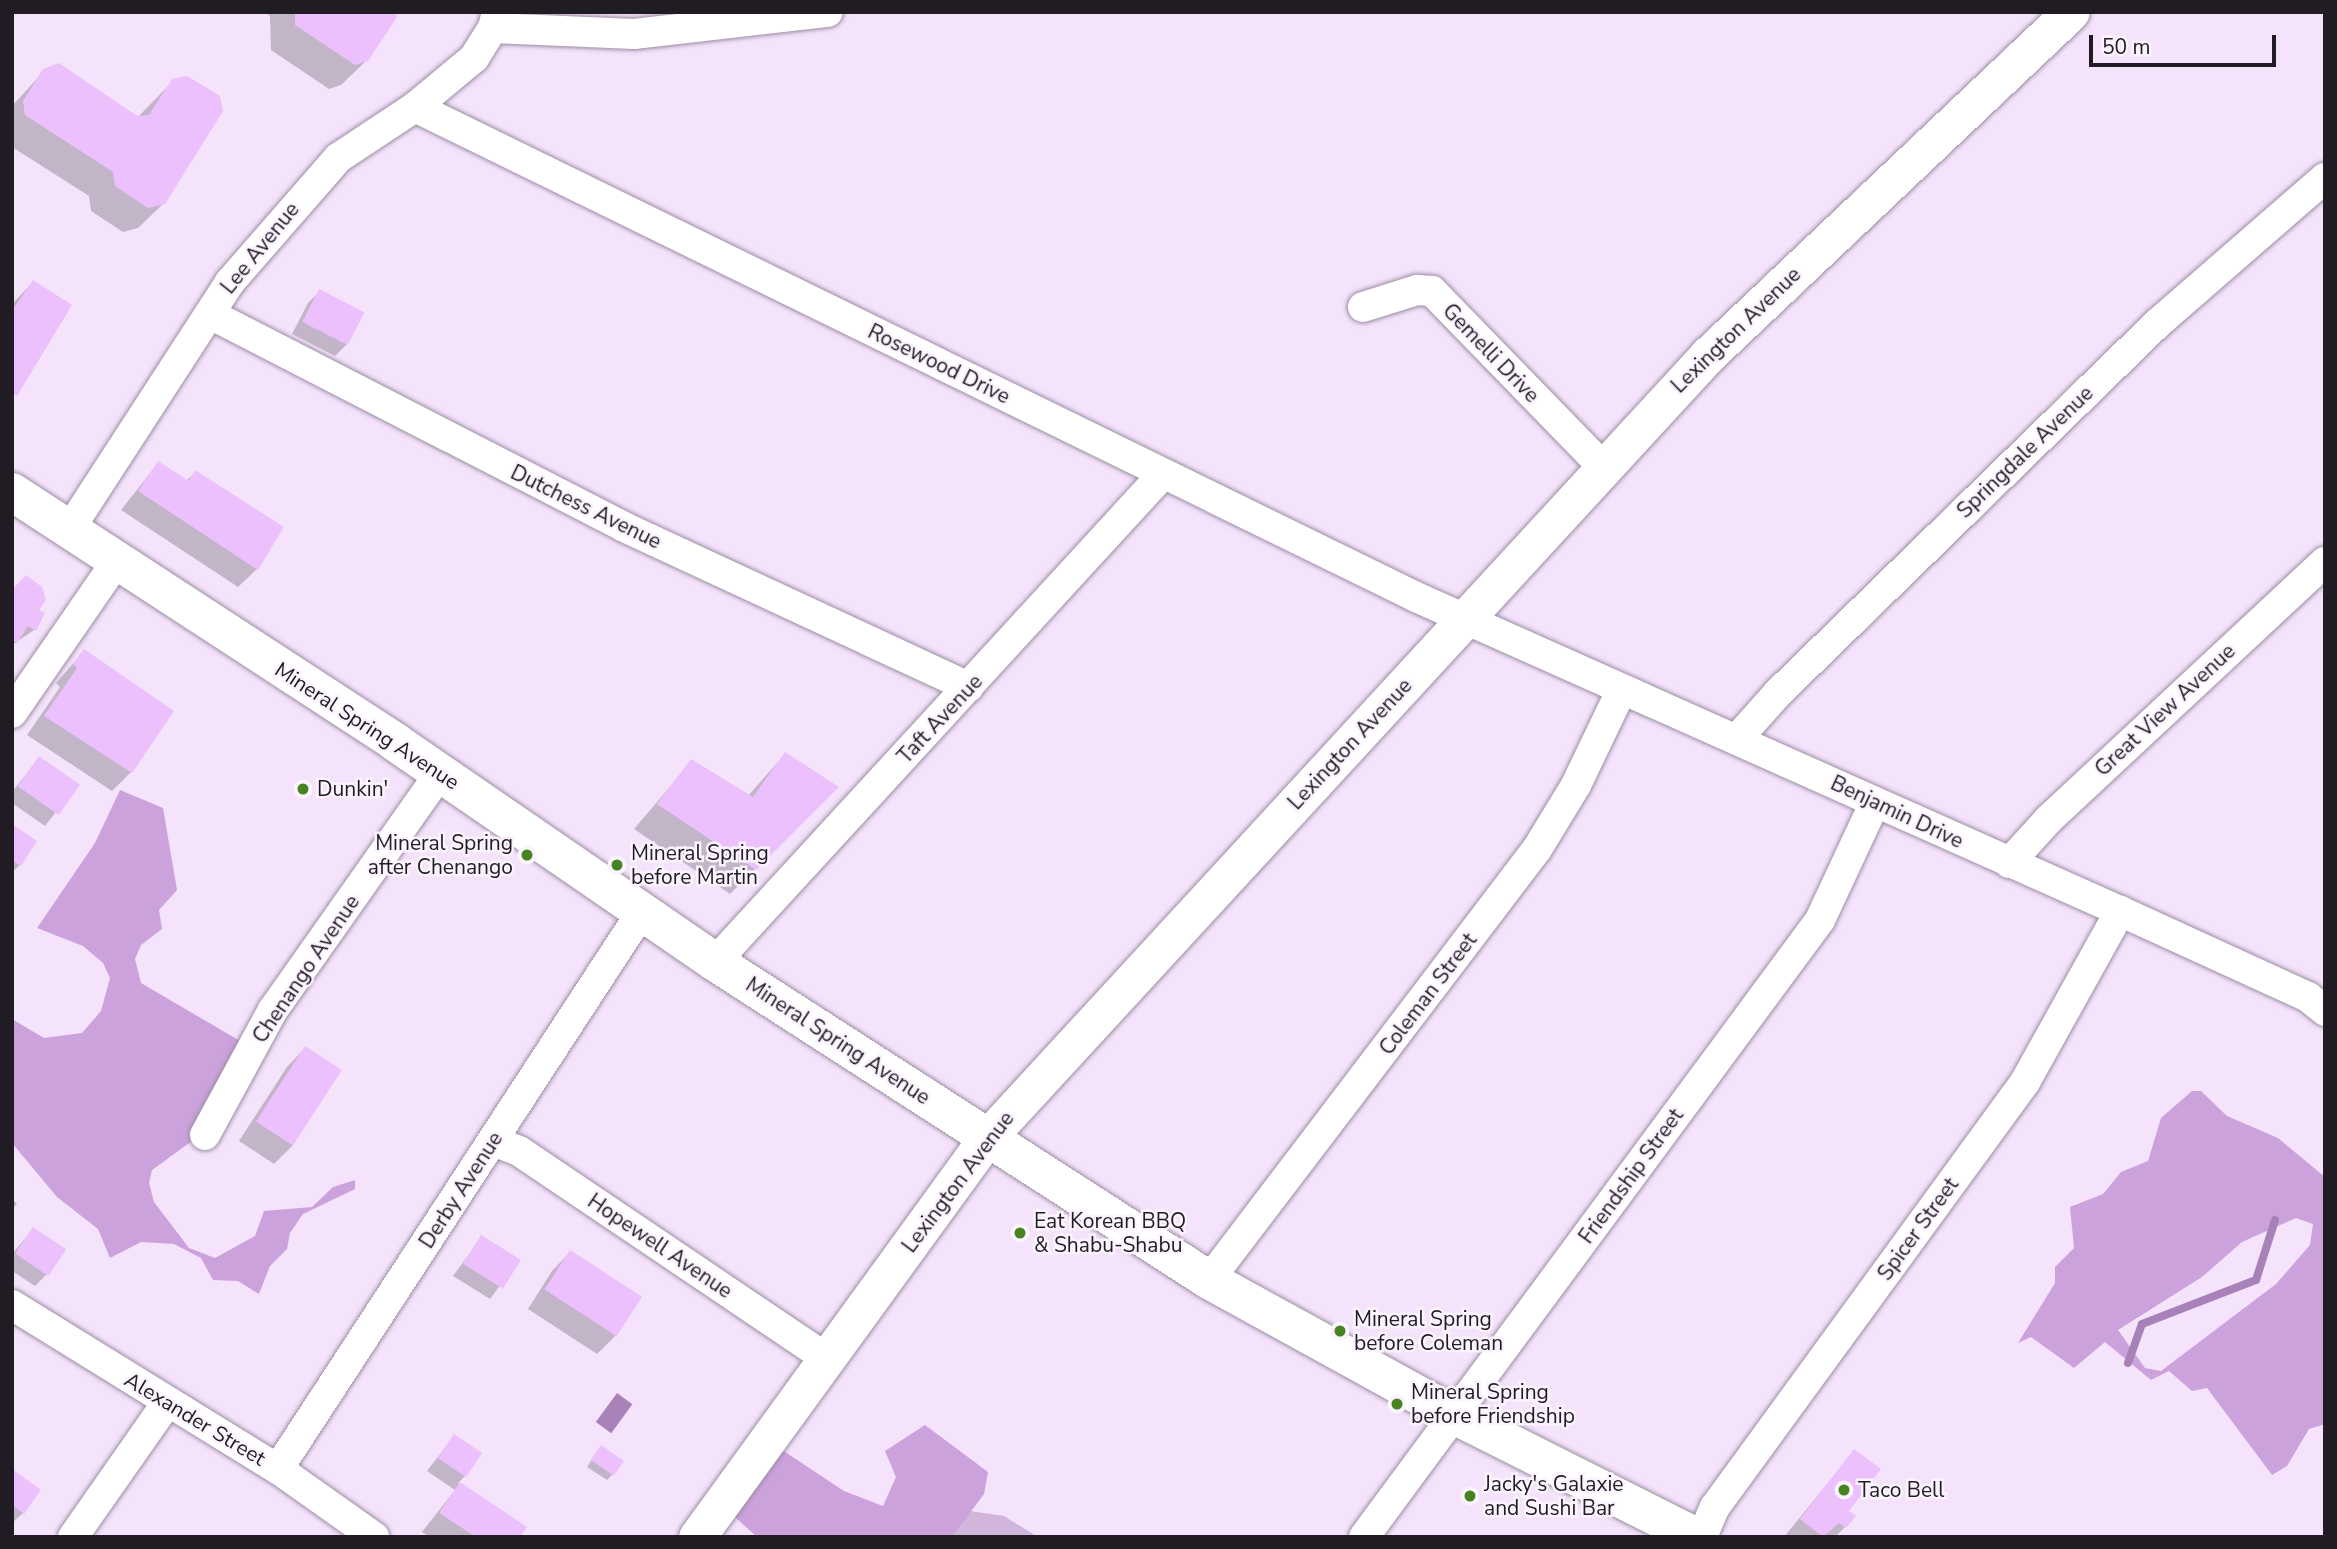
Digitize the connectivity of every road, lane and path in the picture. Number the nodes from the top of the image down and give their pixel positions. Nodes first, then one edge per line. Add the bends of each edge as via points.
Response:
1 (828, 12) edge
2 (2071, 12) edge
3 (495, 20) edge
4 (415, 107) junction
5 (2325, 178) edge
6 (1363, 307) dead end
7 (209, 314) junction
8 (1602, 466) junction
9 (1163, 474) junction
10 (12, 492) edge
11 (69, 530) junction
12 (116, 562) junction
13 (2325, 562) edge
14 (1465, 619) junction
15 (969, 687) junction
16 (1621, 691) junction
17 (12, 713) edge
18 (1737, 738) junction
19 (440, 773) junction
20 (1875, 802) junction
21 (2009, 863) junction
22 (643, 910) junction
23 (2120, 911) junction
24 (715, 961) junction
25 (2325, 1011) edge
26 (205, 1135) dead end
27 (987, 1138) junction
28 (493, 1141) junction
29 (1209, 1280) junction
30 (12, 1305) edge
31 (824, 1357) junction
32 (167, 1403) junction
33 (1456, 1416) junction
34 (278, 1469) junction
35 (73, 1537) edge
36 (374, 1537) edge
37 (697, 1537) edge
38 (1364, 1537) edge
39 (1697, 1537) edge
40 (1702, 1537) edge

1 - 3 street via 634,34
2 - 8 street, Lexington Avenue via 1708,355
3 - 4 street, Lee Avenue via 474,58
4 - 7 street, Lee Avenue via 338,158 230,282
4 - 9 street, Rosewood Drive
5 - 18 street, Springdale Avenue via 2158,323
6 - 8 street, Gemelli Drive via 1417,290 1432,291
7 - 11 street, Lee Avenue
7 - 15 street, Dutchess Avenue via 624,527
8 - 14 street, Lexington Avenue
9 - 14 street, Rosewood Drive
9 - 15 street, Taft Avenue
10 - 11 main road, Mineral Spring Avenue
11 - 12 main road, Mineral Spring Avenue
12 - 17 street
12 - 19 main road, Mineral Spring Avenue
13 - 21 street, Great View Avenue via 2049,819
14 - 16 street, Benjamin Drive
14 - 27 street, Lexington Avenue
15 - 24 street, Taft Avenue
16 - 18 street, Benjamin Drive
16 - 29 street, Coleman Street via 1576,785 1537,849
18 - 20 street, Benjamin Drive
19 - 22 main road, Mineral Spring Avenue
19 - 26 street, Chenango Avenue via 273,1010
20 - 21 street, Benjamin Drive
20 - 33 street, Friendship Street via 1820,920
21 - 23 street, Benjamin Drive
22 - 24 main road, Mineral Spring Avenue
22 - 28 street, Derby Avenue
23 - 25 street, Benjamin Drive via 2308,997
23 - 40 street, Spicer Street via 2025,1082 1716,1507
24 - 27 main road, Mineral Spring Avenue
27 - 29 main road, Mineral Spring Avenue
27 - 31 street, Lexington Avenue
28 - 31 street, Hopewell Avenue via 519,1151
28 - 34 street, Derby Avenue
29 - 33 main road, Mineral Spring Avenue
30 - 32 street, Alexander Street
31 - 37 street, Lexington Avenue
32 - 34 street, Alexander Street
32 - 35 street
33 - 38 street, Friendship Street
33 - 39 main road, Mineral Spring Avenue
34 - 36 street, Alexander Street

